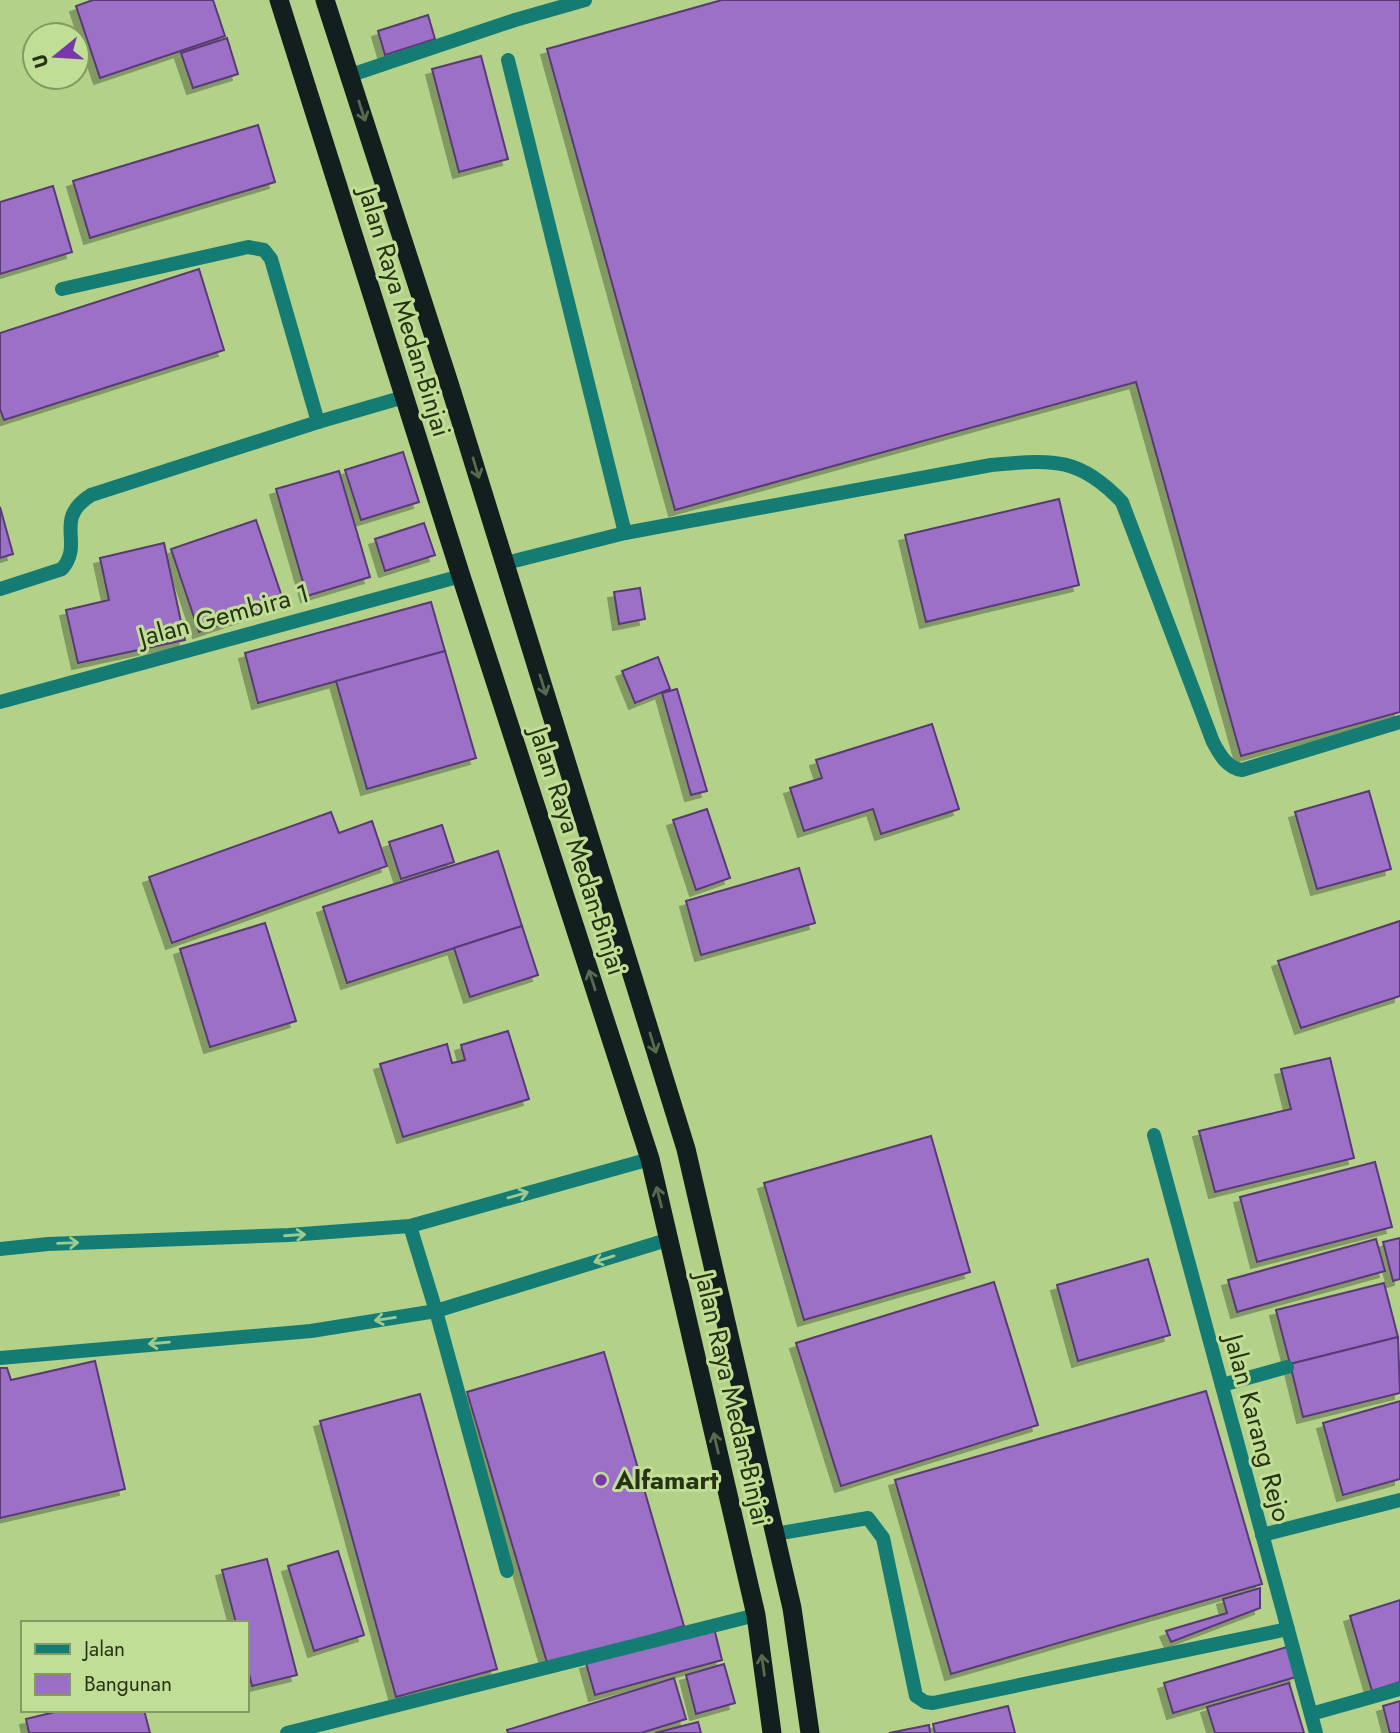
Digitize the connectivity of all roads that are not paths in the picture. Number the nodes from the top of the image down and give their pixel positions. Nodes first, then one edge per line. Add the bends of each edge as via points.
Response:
1 (279, 0) edge
2 (325, 0) edge
3 (585, 0) edge
4 (508, 60) dead end
5 (351, 75) junction
6 (62, 289) dead end
7 (404, 397) junction
8 (318, 422) junction
9 (625, 533) junction
10 (506, 563) junction
11 (461, 576) junction
12 (0, 589) edge
13 (0, 702) edge
14 (1400, 722) edge
15 (1154, 1135) dead end
16 (650, 1159) junction
17 (410, 1226) junction
18 (670, 1239) junction
19 (0, 1249) edge
20 (436, 1311) junction
21 (0, 1358) edge
22 (1287, 1367) dead end
23 (1222, 1385) junction
24 (1400, 1500) edge
25 (775, 1534) junction
26 (1262, 1535) junction
27 (507, 1571) dead end
28 (756, 1615) junction
29 (1288, 1629) junction
30 (1400, 1689) edge
31 (1311, 1714) junction
32 (287, 1733) edge
33 (772, 1733) edge
34 (810, 1733) edge
35 (1316, 1733) edge

1 - 7 highway, Jalan Raya Medan-Binjai
2 - 5 highway, Jalan Raya Medan-Binjai
3 - 5 street
4 - 9 street
5 -> 10 highway, Jalan Raya Medan-Binjai
6 - 8 street via 248,247 264,250 271,259
7 - 8 street
7 - 11 highway, Jalan Raya Medan-Binjai
8 - 12 street via 91,495 75,507 71,517 70,554 62,569
9 - 10 street
9 - 14 street via 1043,460 1087,471 1122,502 1213,742 1233,768 1242,770
10 -> 25 highway, Jalan Raya Medan-Binjai via 685,1149
11 - 13 street, Jalan Gembira 1
16 -> 11 highway, Jalan Raya Medan-Binjai
15 - 23 street, Jalan Karang Rejo
17 -> 16 street
18 -> 16 highway, Jalan Raya Medan-Binjai
19 -> 17 street
17 - 20 street
18 -> 20 street
28 -> 18 highway, Jalan Raya Medan-Binjai
20 -> 21 street via 311,1331
20 - 27 street
22 - 23 street
23 - 26 street, Jalan Karang Rejo
24 - 26 street
25 - 29 street via 868,1518 883,1538 916,1696 925,1702
25 - 34 highway, Jalan Raya Medan-Binjai via 792,1608
26 - 29 street, Jalan Karang Rejo
28 - 32 street
33 -> 28 highway, Jalan Raya Medan-Binjai
29 - 31 street, Jalan Karang Rejo
30 - 31 street
31 - 35 street, Jalan Karang Rejo

